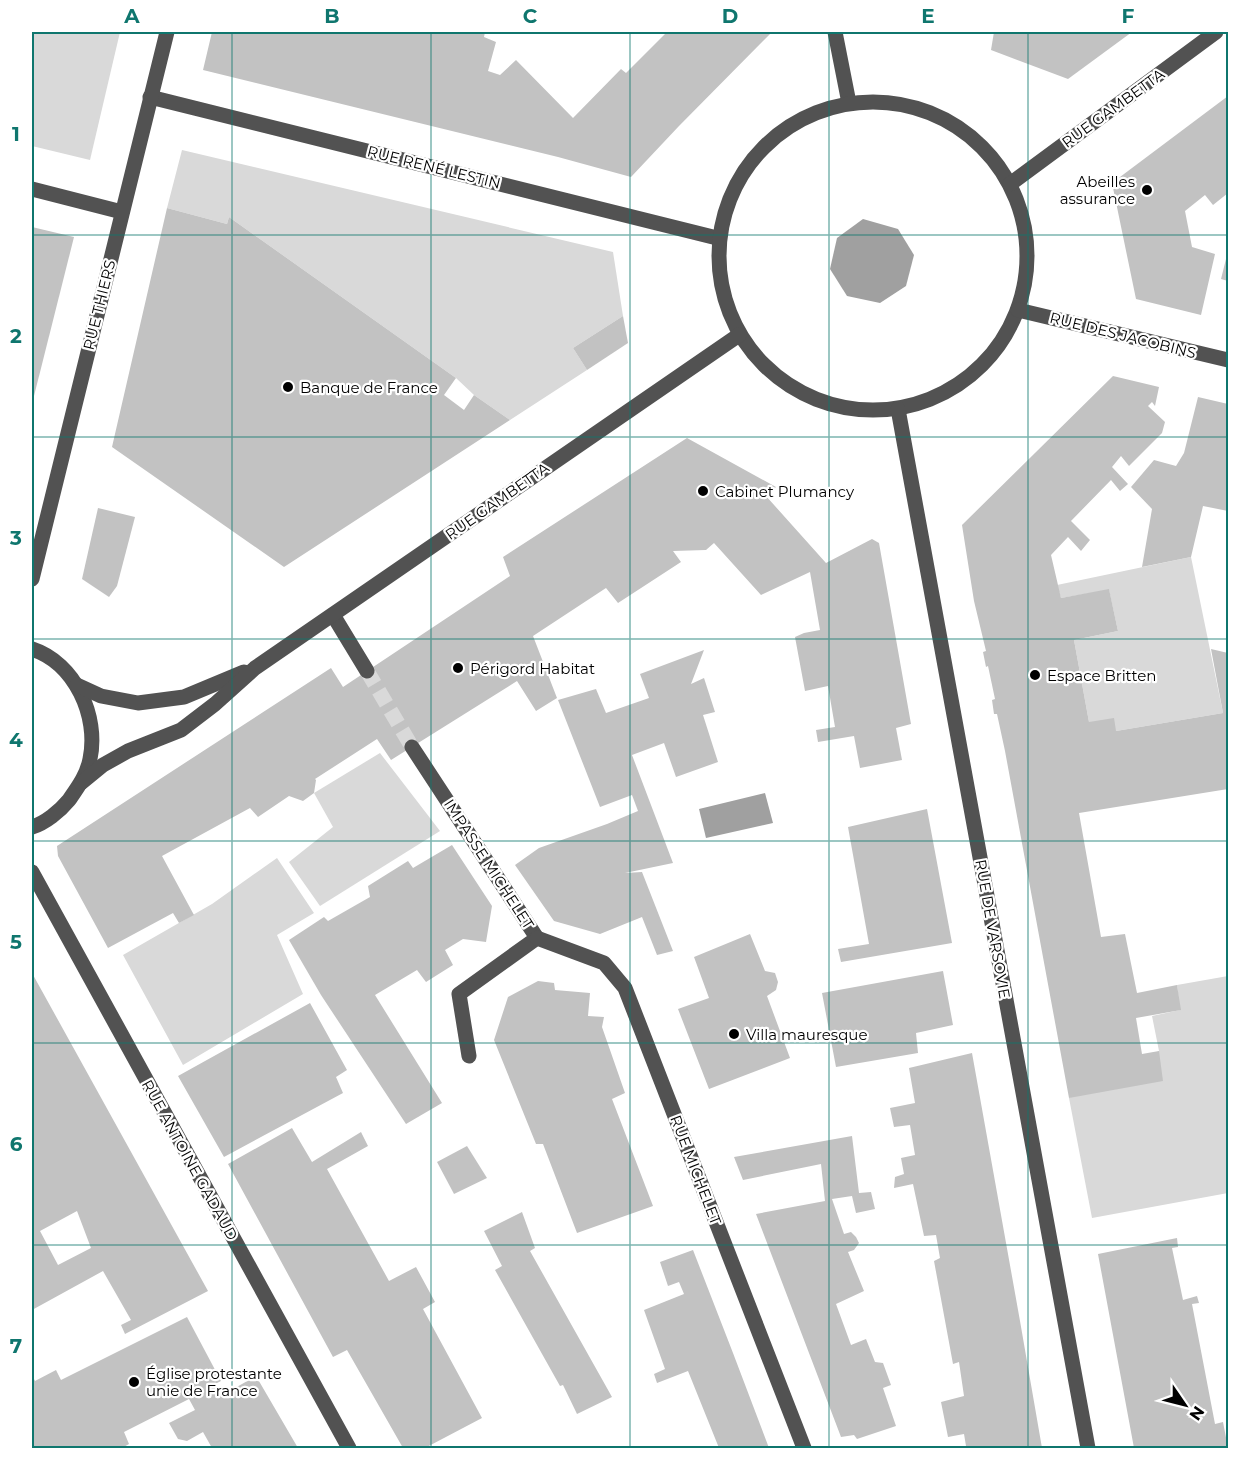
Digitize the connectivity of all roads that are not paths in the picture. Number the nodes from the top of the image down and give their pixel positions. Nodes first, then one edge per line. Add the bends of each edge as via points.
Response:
1 (167, 32) edge
2 (835, 32) edge
3 (1216, 32) edge
4 (150, 97) junction
5 (849, 103) junction
6 (1010, 184) junction
7 (32, 189) edge
8 (122, 212) junction
9 (717, 238) junction
10 (1018, 310) junction
11 (739, 334) junction
12 (1228, 360) edge
13 (898, 409) junction
14 (32, 579) edge
15 (333, 615) junction
16 (32, 649) edge
17 (255, 668) junction
18 (367, 671) tunnel mouth
19 (77, 685) junction
20 (412, 747) tunnel mouth
21 (81, 783) junction
22 (32, 827) edge
23 (32, 872) edge
24 (537, 938) junction
25 (469, 1056) dead end
26 (350, 1449) edge
27 (804, 1449) edge
28 (1088, 1449) edge

1 - 4 street, RUE THIERS
2 - 5 street
3 - 6 street, RUE GAMBETTA
4 - 8 street, RUE THIERS
4 - 9 street, RUE RENÉ LESTIN
5 - 6 street via 896,103 942,118 981,146
5 - 9 street via 803,118 764,146 736,185
6 - 10 street via 1024,225 1027,267
7 - 8 street
8 - 14 street, RUE THIERS
9 - 11 street via 726,305
10 - 12 street, RUE DES JACOBINS
10 - 13 street via 999,345 971,375 936,396
11 - 13 street via 772,373 810,398 853,409
11 - 15 street, RUE GAMBETTA
13 - 28 street, RUE DE VARSOVIE
15 - 17 street, RUE GAMBETTA
15 - 18 street
16 - 19 street via 60,666
17 - 19 street, RUE GAMBETTA via 184,697 138,703 101,696
17 - 21 street, RUE GAMBETTA via 181,729 128,751
19 - 21 street via 88,708 93,734 90,759
20 - 24 street, IMPASSE MICHELET
21 - 22 street via 63,807
23 - 26 street, RUE ANTOINE GADAUD
24 - 25 street, IMPASSE MICHELET via 459,994
24 - 27 street, RUE MICHELET via 604,963 625,988

